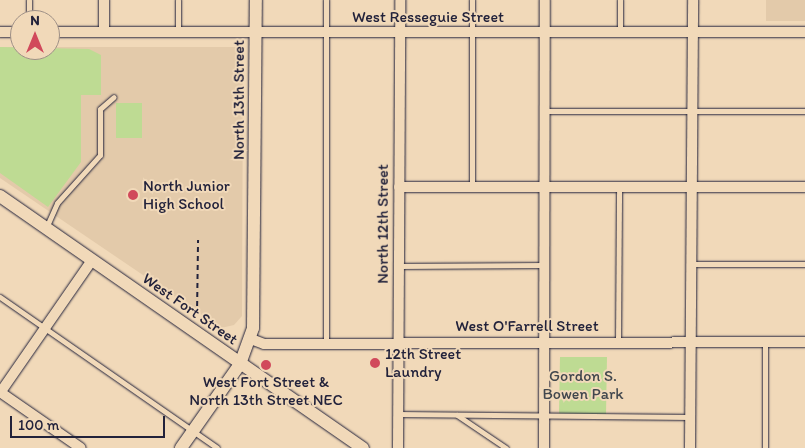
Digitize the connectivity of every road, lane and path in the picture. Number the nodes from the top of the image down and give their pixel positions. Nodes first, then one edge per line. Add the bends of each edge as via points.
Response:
1 (104, 0) edge
2 (178, 0) edge
3 (256, 0) edge
4 (326, 0) edge
5 (400, 0) edge
6 (472, 0) edge
7 (545, 0) edge
8 (620, 0) edge
9 (692, 0) edge
10 (60, 32) edge
11 (104, 32) junction
12 (178, 32) junction
13 (256, 32) junction
14 (325, 32) junction
15 (400, 32) junction
16 (472, 32) junction
17 (545, 32) junction
18 (620, 32) junction
19 (692, 32) junction
20 (805, 32) edge
21 (114, 97) dead end
22 (692, 111) junction
23 (805, 111) edge
24 (545, 112) junction
25 (399, 187) junction
26 (472, 187) junction
27 (545, 187) junction
28 (618, 187) junction
29 (692, 187) junction
30 (805, 187) edge
31 (0, 196) edge
32 (46, 228) junction
33 (198, 240) dead end
34 (92, 260) junction
35 (544, 264) junction
36 (691, 264) junction
37 (805, 264) edge
38 (398, 266) junction
39 (0, 297) edge
40 (197, 315) dead end
41 (45, 328) junction
42 (251, 339) junction
43 (326, 341) junction
44 (398, 341) junction
45 (544, 342) junction
46 (618, 342) junction
47 (691, 342) junction
48 (764, 342) junction
49 (805, 342) edge
50 (240, 364) junction
51 (0, 392) edge
52 (398, 414) junction
53 (456, 415) junction
54 (544, 416) junction
55 (690, 417) junction
56 (193, 431) junction
57 (81, 448) edge
58 (181, 448) edge
59 (217, 448) edge
60 (362, 448) edge
61 (398, 448) edge
62 (506, 448) edge
63 (544, 448) edge
64 (690, 448) edge
65 (764, 448) edge

1 - 11 street
2 - 12 lane
3 - 13 street, North 13th Street
4 - 14 lane
5 - 15 street, North 12th Street
6 - 16 lane
7 - 17 street
8 - 18 lane
9 - 19 street
10 - 11 street, West Resseguie Street
11 - 12 street, West Resseguie Street
12 - 13 street, West Resseguie Street
13 - 14 street, West Resseguie Street
13 - 42 street, North 13th Street via 255,316
14 - 15 street, West Resseguie Street
14 - 43 lane
15 - 16 street, West Resseguie Street
15 - 25 street, North 12th Street
16 - 17 street, West Resseguie Street
16 - 26 lane
17 - 18 street, West Resseguie Street
17 - 24 street
18 - 19 street, West Resseguie Street
19 - 20 street, West Resseguie Street
19 - 22 street
21 - 32 lane via 100,109 100,155 57,203
22 - 23 lane
22 - 24 lane
22 - 29 street
24 - 27 street
25 - 26 street
25 - 38 street, North 12th Street
26 - 27 street
27 - 28 street
27 - 35 street
28 - 29 street
28 - 46 lane
29 - 30 street
29 - 36 street
31 - 32 street, West Fort Street
32 - 34 street, West Fort Street
33 - 40 path
34 - 41 street
34 - 50 street, West Fort Street
35 - 38 lane
35 - 45 street
36 - 37 lane
36 - 47 street
38 - 44 street, North 12th Street
39 - 41 lane
41 - 51 street
41 - 56 lane
42 - 43 street, West O'Farrell Street via 264,344
42 - 50 street, North 13th Street
43 - 44 street, West O'Farrell Street
44 - 45 street, West O'Farrell Street
44 - 52 street, North 12th Street
45 - 46 street, West O'Farrell Street
45 - 54 street
46 - 47 street, West O'Farrell Street
47 - 48 street, West O'Farrell Street
47 - 55 street
48 - 49 street, West O'Farrell Street
48 - 65 lane
50 - 56 street, North 13th Street
50 - 60 street, West Fort Street
51 - 57 street
52 - 53 lane
52 - 61 street, North 12th Street
53 - 54 lane
53 - 62 lane
54 - 55 lane
54 - 63 street
55 - 64 street
56 - 58 street, North 13th Street
56 - 59 lane

